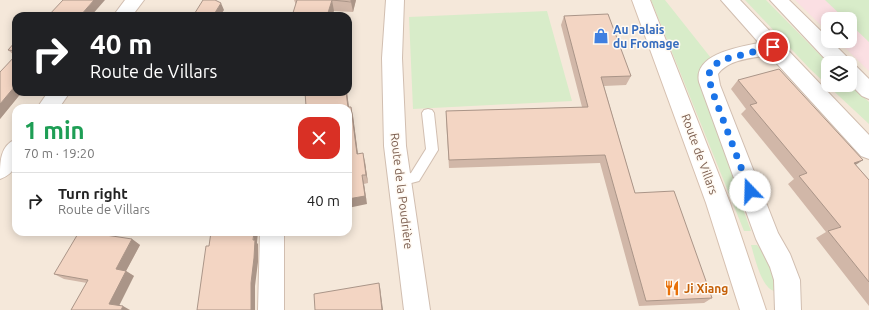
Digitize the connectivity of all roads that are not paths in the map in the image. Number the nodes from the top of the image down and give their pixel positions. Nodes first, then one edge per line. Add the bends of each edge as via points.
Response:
1 (135, 0) edge
2 (395, 0) edge
3 (641, 0) edge
4 (730, 0) edge
5 (779, 0) edge
6 (125, 12) edge
7 (773, 47) junction
8 (834, 56) edge
9 (857, 79) edge
10 (869, 91) edge
11 (57, 96) edge
12 (50, 104) edge
13 (428, 113) dead end
14 (869, 150) edge
15 (12, 153) edge
16 (0, 169) edge
17 (400, 181) junction
18 (272, 236) edge
19 (271, 310) edge
20 (417, 310) edge
21 (753, 310) edge
22 (788, 310) edge

1 - 6 street
2 - 17 street, Route de la Poudrière via 392,58 394,146
3 - 21 street, Route de Villars via 718,203
4 - 7 street
5 - 8 street
7 - 14 street
7 - 22 street via 721,60 712,67 708,76 768,239 787,280
9 - 10 street
11 - 12 street
13 - 17 lane via 432,150 415,177
15 - 16 street
17 - 20 street, Route de la Poudrière
18 - 19 street

